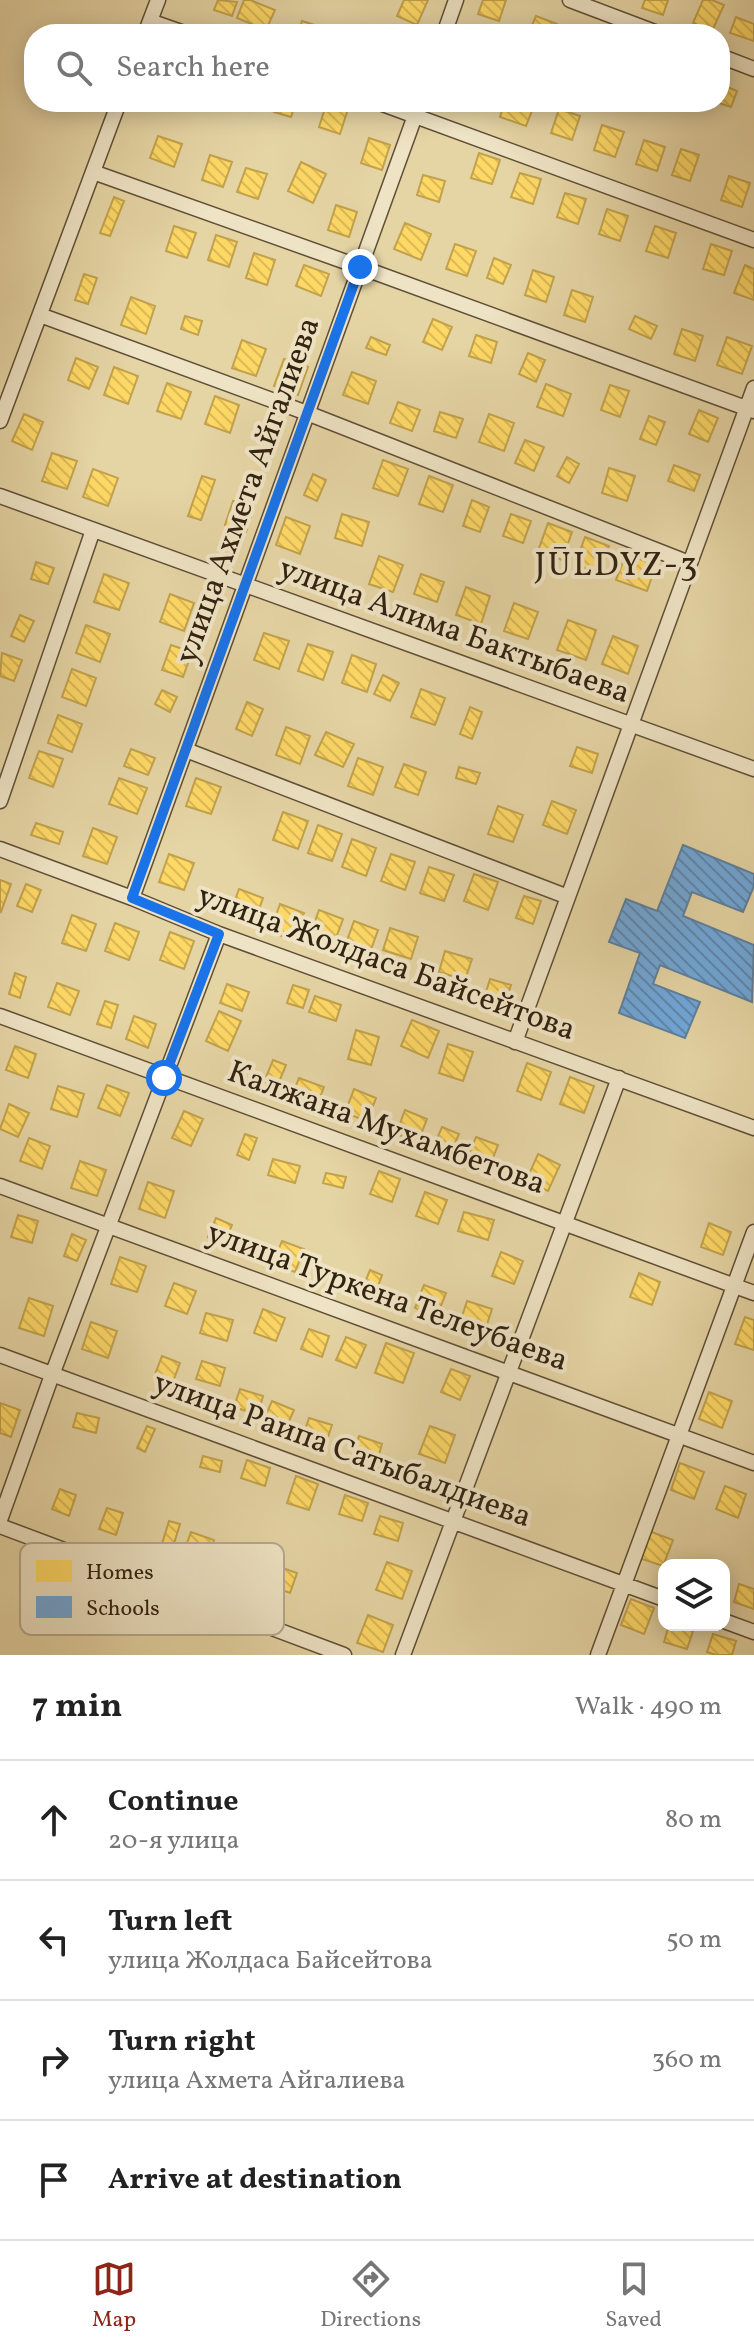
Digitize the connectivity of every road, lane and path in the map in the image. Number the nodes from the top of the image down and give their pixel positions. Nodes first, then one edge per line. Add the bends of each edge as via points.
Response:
1 (158, 0) edge
2 (456, 0) edge
3 (570, 0) edge
4 (149, 24) edge
5 (448, 24) edge
6 (634, 24) edge
7 (730, 60) edge
8 (754, 69) edge
9 (115, 112) edge
10 (416, 112) edge
11 (425, 112) edge
12 (93, 172) junction
13 (754, 240) edge
14 (360, 267) junction
15 (40, 315) junction
16 (754, 388) edge
17 (750, 410) edge
18 (307, 413) junction
19 (0, 421) edge
20 (0, 496) edge
21 (93, 530) junction
22 (689, 563) junction
23 (245, 586) junction
24 (630, 725) junction
25 (186, 750) junction
26 (754, 769) edge
27 (0, 801) edge
28 (0, 849) edge
29 (568, 897) junction
30 (132, 898) junction
31 (219, 934) junction
32 (0, 1016) edge
33 (515, 1042) junction
34 (164, 1078) junction
35 (619, 1078) junction
36 (754, 1128) edge
37 (0, 1186) edge
38 (565, 1224) junction
39 (108, 1227) junction
40 (754, 1232) edge
41 (734, 1286) junction
42 (754, 1293) edge
43 (0, 1355) edge
44 (509, 1372) junction
45 (52, 1375) junction
46 (679, 1435) junction
47 (754, 1463) edge
48 (454, 1521) junction
49 (0, 1523) edge
50 (52, 1543) edge
51 (624, 1584) junction
52 (658, 1597) edge
53 (730, 1623) edge
54 (284, 1632) edge
55 (754, 1632) edge
56 (344, 1655) edge
57 (403, 1655) edge
58 (598, 1655) edge

1 - 4 street
2 - 5 street
3 - 6 street
7 - 8 street
9 - 12 street
10 - 14 street, улица Ахмета Айгалиева
11 - 13 street
12 - 14 street
12 - 15 street
14 - 17 street
14 - 18 street, улица Ахмета Айгалиева
15 - 18 street
15 - 19 street
16 - 17 street
17 - 22 street
18 - 22 street
18 - 23 street, улица Ахмета Айгалиева
20 - 21 street, улица Алима Бактыбаева
21 - 23 street, улица Алима Бактыбаева
21 - 27 street
22 - 24 street
23 - 24 street, улица Алима Бактыбаева
23 - 25 street, улица Ахмета Айгалиева
24 - 26 street, улица Алима Бактыбаева
24 - 29 street
25 - 29 street
25 - 30 street, улица Ахмета Айгалиева
28 - 30 street, улица Жолдаса Байсейтова
29 - 33 street
30 - 31 street, улица Жолдаса Байсейтова
31 - 33 street, улица Жолдаса Байсейтова
31 - 34 street
32 - 34 street, Калжана Мухамбетова
33 - 35 street, улица Жолдаса Байсейтова
34 - 38 street, Калжана Мухамбетова
34 - 39 street
35 - 36 street, улица Жолдаса Байсейтова
35 - 38 street
37 - 39 street, улица Туркена Телеубаева
38 - 41 street, Калжана Мухамбетова
38 - 44 street
39 - 44 street, улица Туркена Телеубаева
39 - 45 street
40 - 41 street
41 - 42 street, Калжана Мухамбетова
41 - 46 street
43 - 45 street, улица Раипа Сатыбалдиева
44 - 46 street, улица Туркена Телеубаева
44 - 48 street
45 - 48 street, улица Раипа Сатыбалдиева
45 - 49 street
46 - 47 street, улица Туркена Телеубаева
46 - 51 street
48 - 51 street, улица Раипа Сатыбалдиева
48 - 57 street
49 - 50 street
51 - 52 street, улица Раипа Сатыбалдиева
51 - 58 street
53 - 55 street
54 - 56 street

